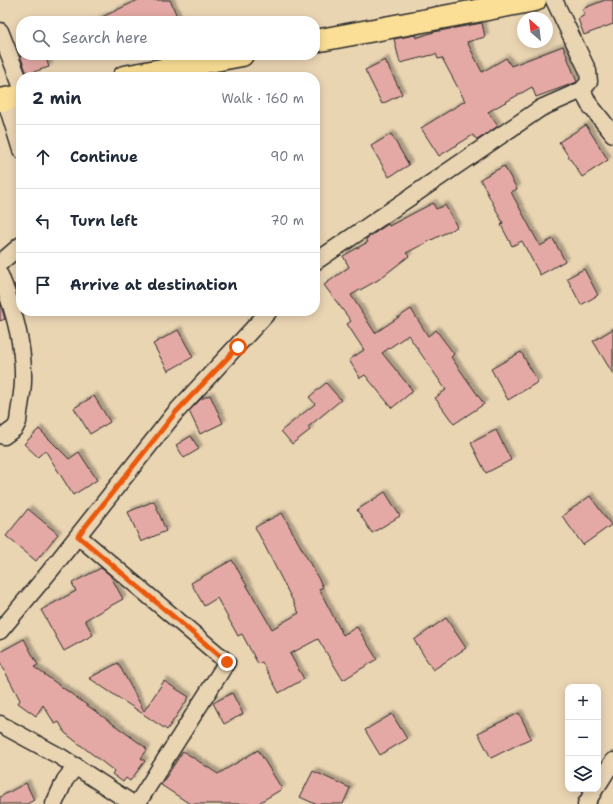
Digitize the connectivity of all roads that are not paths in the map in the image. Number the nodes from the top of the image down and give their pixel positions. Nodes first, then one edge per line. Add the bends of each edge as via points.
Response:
1 (535, 0) edge
2 (554, 0) edge
3 (0, 31) edge
4 (320, 40) edge
5 (215, 60) edge
6 (16, 72) edge
7 (151, 72) edge
8 (582, 90) junction
9 (9, 99) edge
10 (16, 129) edge
11 (613, 134) edge
12 (16, 249) edge
13 (320, 259) edge
14 (0, 263) edge
15 (0, 274) edge
16 (264, 316) edge
17 (0, 435) edge
18 (78, 536) junction
19 (0, 631) edge
20 (0, 724) edge
21 (613, 761) edge
22 (76, 766) junction
23 (601, 780) edge
24 (593, 792) edge
25 (54, 804) edge
26 (133, 804) edge
27 (136, 804) edge
28 (586, 804) edge

1 - 4 main road
2 - 8 street via 588,71 590,82
3 - 6 street
5 - 7 main road
8 - 11 street via 589,104
8 - 13 street via 542,108
9 - 10 street
12 - 14 street
15 - 17 street via 12,305 20,342 23,379 18,422 15,428 4,436
16 - 18 street via 176,412
18 - 19 street
18 - 27 street via 227,662
20 - 22 street
21 - 23 street
22 - 25 street via 65,780
22 - 26 street
24 - 28 street

